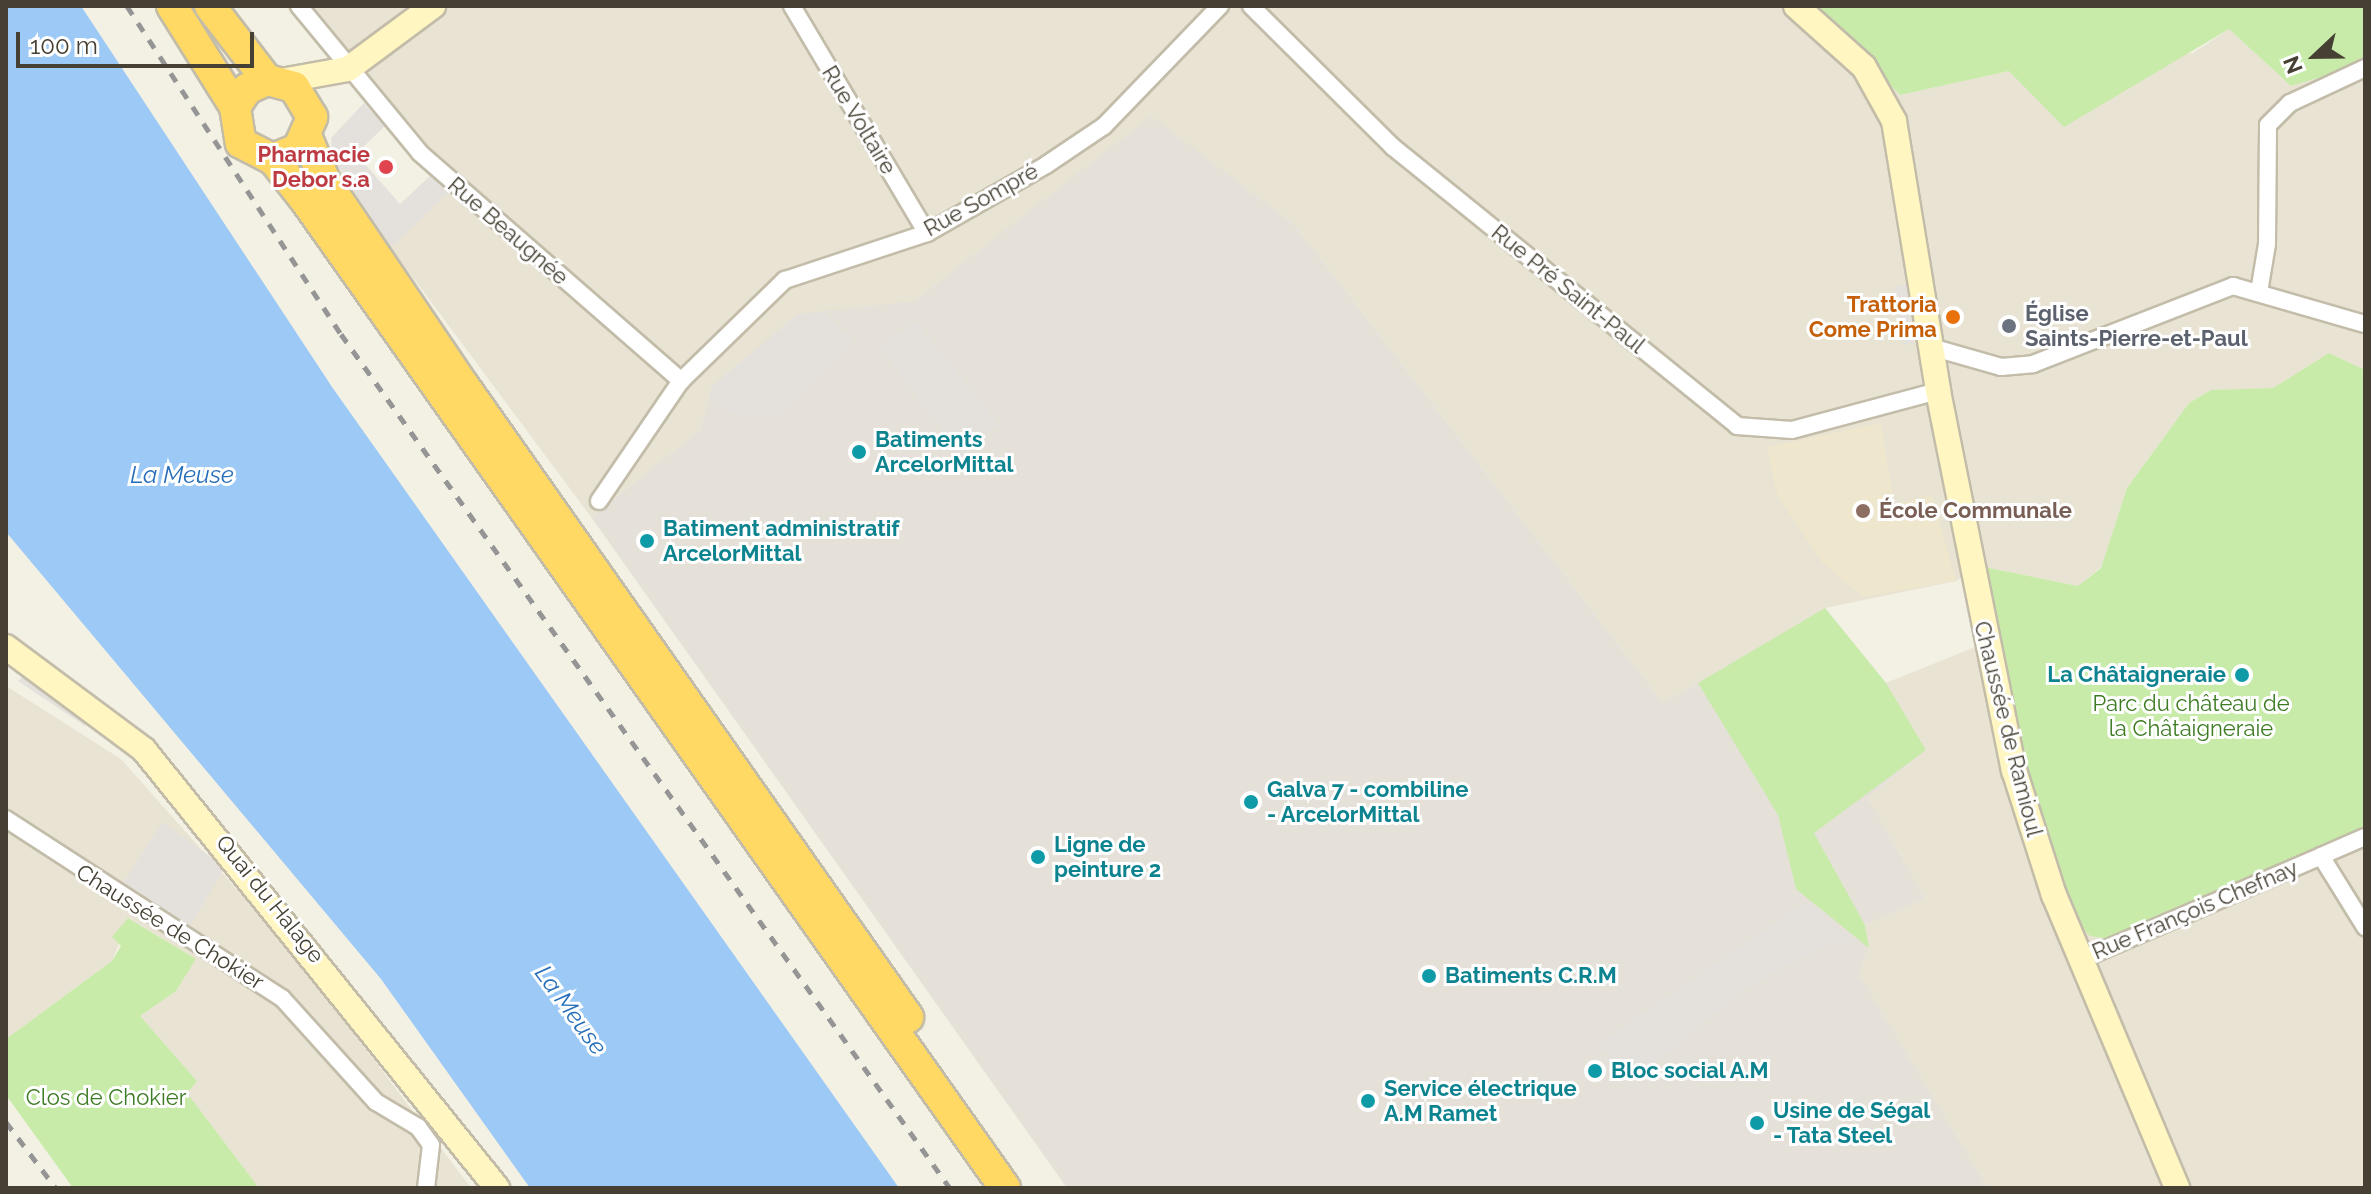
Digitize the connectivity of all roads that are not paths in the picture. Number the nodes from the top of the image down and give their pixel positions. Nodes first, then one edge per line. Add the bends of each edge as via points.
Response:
1 (172, 6) edge
2 (210, 6) edge
3 (299, 6) edge
4 (433, 6) edge
5 (792, 6) edge
6 (1220, 6) edge
7 (1251, 6) edge
8 (1796, 6) edge
9 (2365, 68) edge
10 (341, 72) junction
11 (274, 81) junction
12 (235, 107) junction
13 (309, 128) junction
14 (273, 159) junction
15 (927, 233) junction
16 (2259, 292) junction
17 (2365, 324) edge
18 (1931, 347) junction
19 (681, 381) junction
20 (1938, 391) junction
21 (599, 501) dead end
22 (6, 647) edge
23 (6, 819) edge
24 (2365, 837) edge
25 (2321, 856) junction
26 (2365, 927) edge
27 (2080, 960) junction
28 (426, 1188) edge
29 (497, 1188) edge
30 (1005, 1188) edge
31 (1029, 1188) edge
32 (2177, 1188) edge

1 - 12 highway
2 - 11 highway
3 - 10 street, Rue Beaugnée
4 - 10 main road
5 - 15 street, Rue Voltaire
6 - 15 street, Rue Sompré via 1104,126
7 - 20 street, Rue Pré Saint-Paul via 1393,147 1737,426 1792,430
8 - 18 main road, Chaussée de Ramioul via 1864,67 1889,104
9 - 16 street via 2290,103 2268,125 2267,244
10 - 11 main road
10 - 13 main road
10 - 19 street, Rue Beaugnée via 420,153
11 - 12 highway via 247,89
11 - 13 highway via 304,97
12 - 14 highway via 241,143
13 - 14 highway
13 - 31 highway via 325,181 464,386
14 - 30 highway
15 - 19 street, Rue Sompré via 785,280
16 - 17 street
16 - 18 street via 2210,290 2033,364 2001,367
18 - 20 main road, Chaussée de Ramioul
19 - 21 street, Rue Sompré
20 - 27 main road, Chaussée de Ramioul via 2007,745
22 - 29 main road, Quai du Halage via 144,750
23 - 28 street, Chaussée de Chokier via 282,998 376,1102 418,1127 431,1145
24 - 25 street
25 - 26 street, Rue François Chefnay
25 - 27 street, Rue François Chefnay
27 - 32 main road, Chaussée de Ramioul

